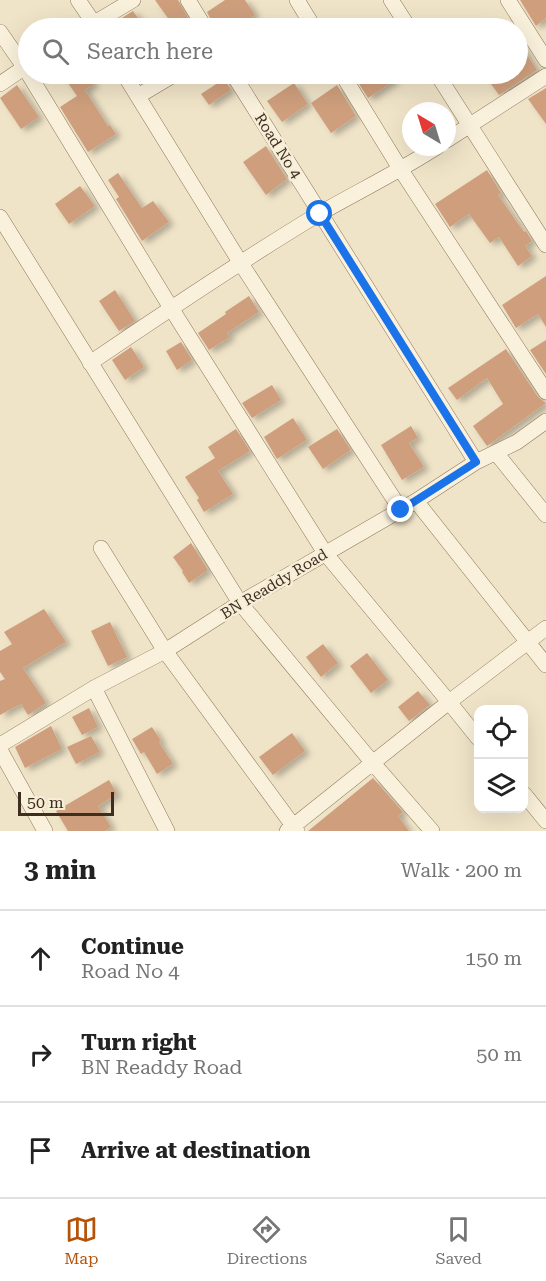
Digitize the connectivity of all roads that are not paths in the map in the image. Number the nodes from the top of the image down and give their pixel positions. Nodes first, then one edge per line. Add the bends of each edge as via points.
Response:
1 (78, 0) edge
2 (133, 0) edge
3 (188, 0) edge
4 (297, 0) edge
5 (391, 0) edge
6 (508, 0) edge
7 (87, 18) edge
8 (106, 18) edge
9 (199, 18) edge
10 (308, 18) edge
11 (403, 18) edge
12 (519, 18) edge
13 (0, 32) edge
14 (528, 32) edge
15 (18, 55) edge
16 (546, 60) edge
17 (18, 72) edge
18 (546, 76) edge
19 (0, 84) edge
20 (38, 84) edge
21 (130, 84) edge
22 (158, 84) edge
23 (239, 84) edge
24 (348, 84) edge
25 (443, 84) edge
26 (138, 96) junction
27 (470, 125) junction
28 (456, 134) edge
29 (423, 156) edge
30 (401, 170) junction
31 (320, 214) junction
32 (0, 217) edge
33 (546, 245) edge
34 (240, 262) junction
35 (171, 308) junction
36 (90, 363) junction
37 (546, 392) edge
38 (546, 421) edge
39 (497, 454) junction
40 (476, 462) junction
41 (416, 501) junction
42 (401, 510) junction
43 (546, 515) edge
44 (101, 548) dead end
45 (325, 553) junction
46 (240, 603) junction
47 (546, 628) edge
48 (528, 642) junction
49 (165, 651) junction
50 (546, 665) edge
51 (94, 688) junction
52 (449, 702) junction
53 (474, 733) edge
54 (0, 745) edge
55 (0, 750) edge
56 (372, 762) junction
57 (528, 798) edge
58 (544, 814) edge
59 (292, 829) edge
60 (45, 831) edge
61 (167, 831) edge
62 (432, 831) edge

1 - 7 street
2 - 8 street
3 - 9 street
4 - 10 street
5 - 11 street
6 - 12 street
13 - 15 street
14 - 16 street
17 - 19 street
18 - 27 street
20 - 35 street
21 - 26 street
22 - 26 street
23 - 31 street, Road No 4
24 - 30 street
25 - 27 street
26 - 34 street
27 - 28 street
27 - 33 street
29 - 30 street
30 - 31 street
30 - 37 street
31 - 34 street
31 - 40 street, Road No 4
32 - 36 street
34 - 35 street
34 - 42 street
35 - 36 street
35 - 45 street
36 - 46 street
38 - 39 street, BN Readdy Road
39 - 40 street, BN Readdy Road
39 - 43 street
40 - 41 street, BN Readdy Road
41 - 42 street, BN Readdy Road
41 - 48 street
42 - 45 street, BN Readdy Road
44 - 49 street
45 - 46 street, BN Readdy Road
45 - 52 street
46 - 49 street, BN Readdy Road
46 - 56 street
47 - 48 street
48 - 50 street
48 - 52 street
49 - 51 street, BN Readdy Road
49 - 59 street
51 - 54 street, BN Readdy Road
51 - 61 street
52 - 53 street
52 - 56 street
55 - 60 street
56 - 59 street
56 - 62 street
57 - 58 street

